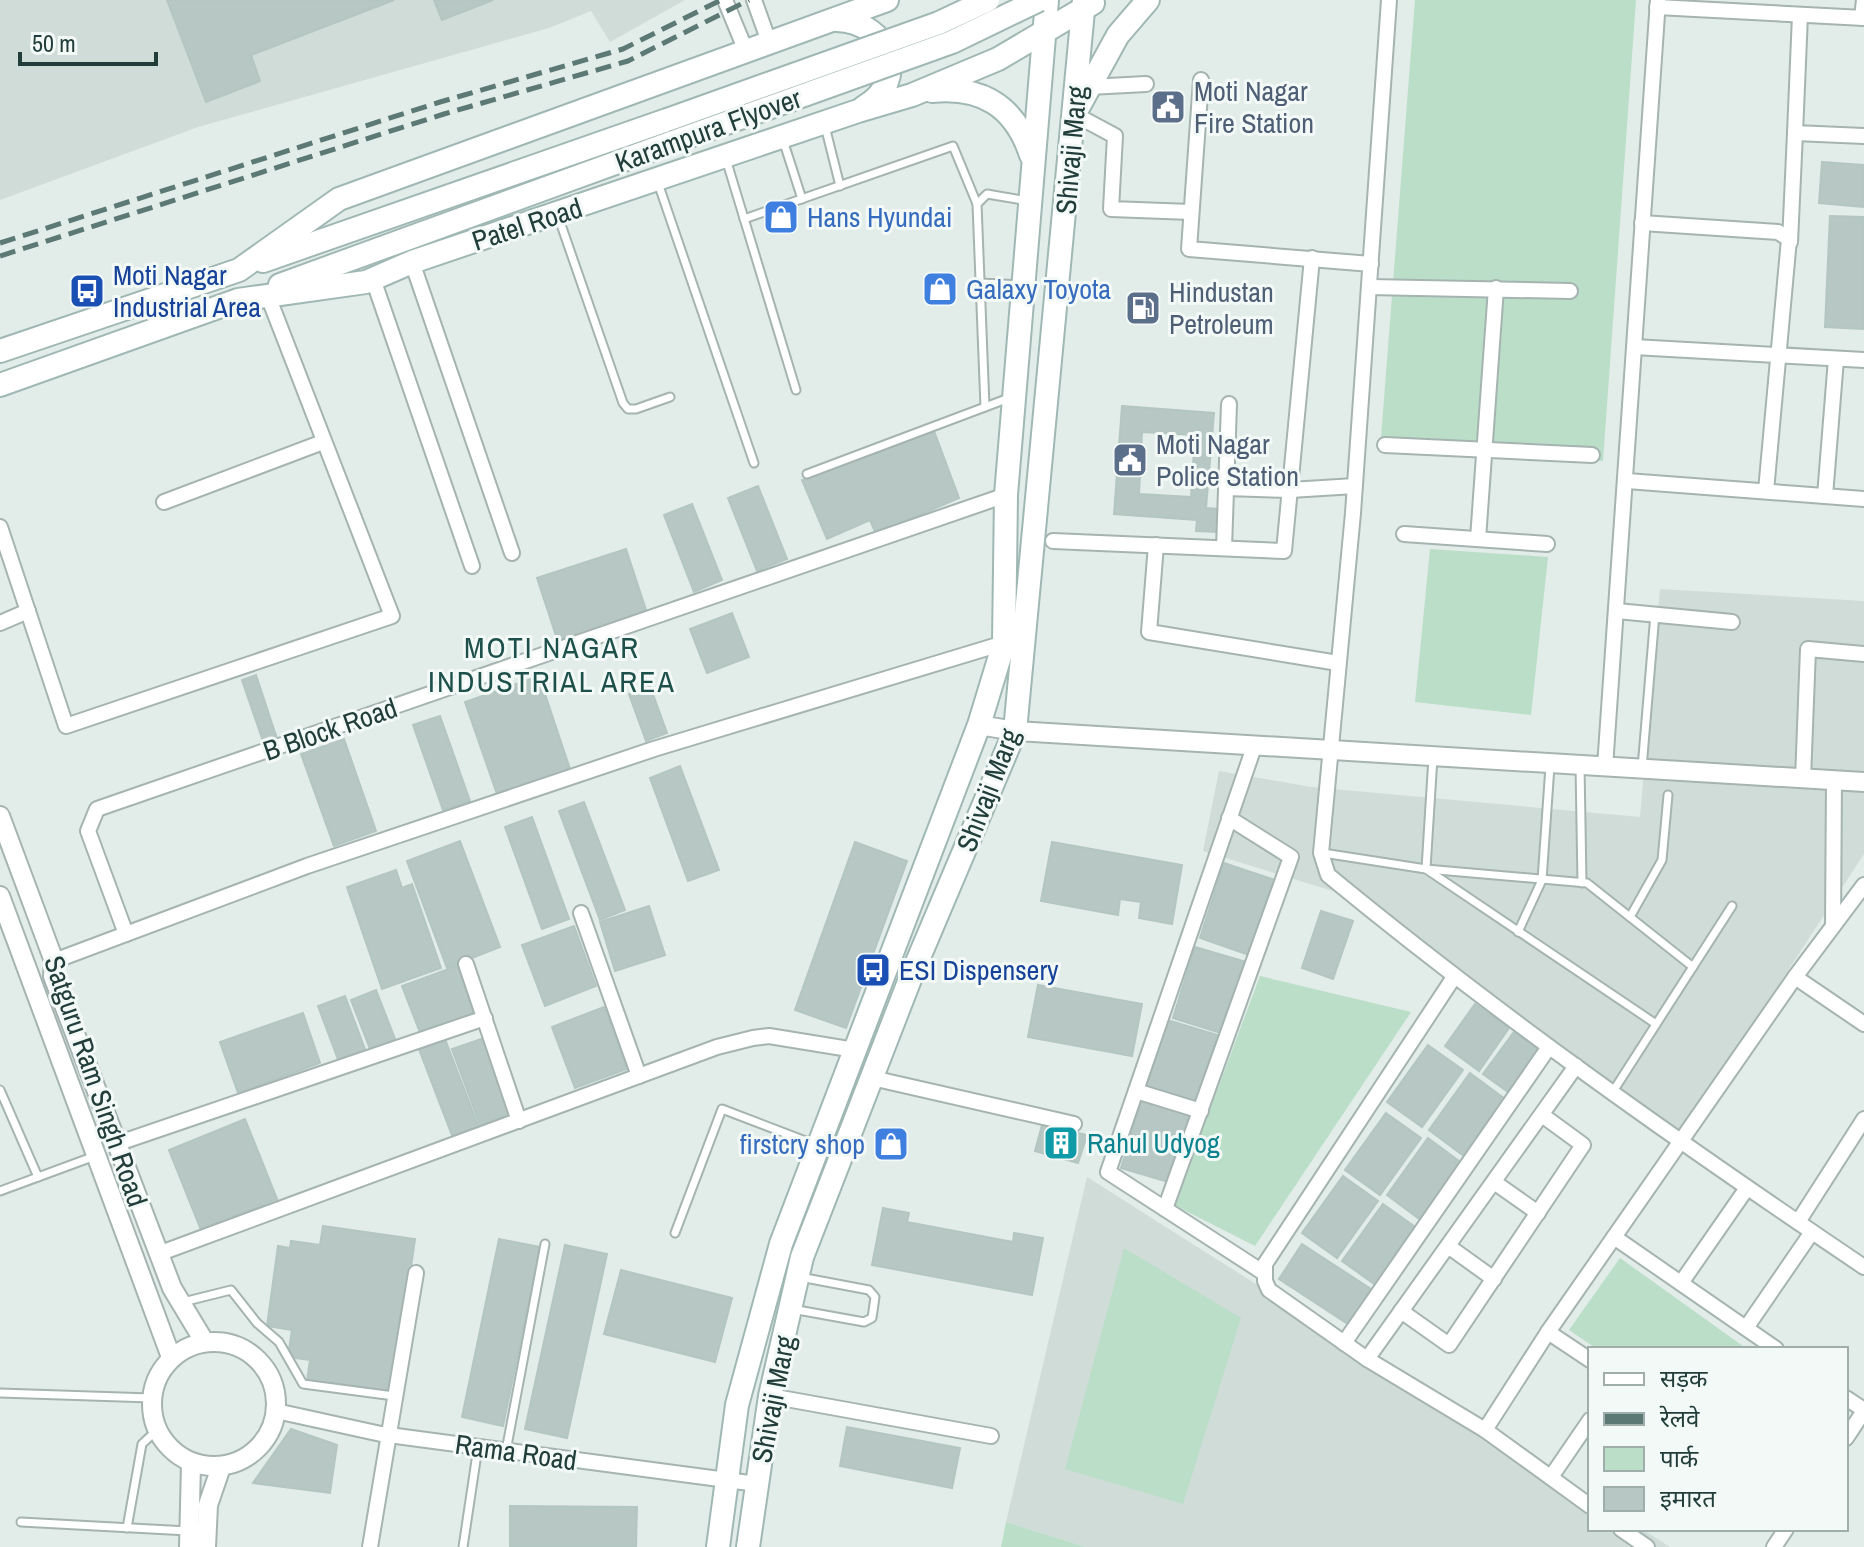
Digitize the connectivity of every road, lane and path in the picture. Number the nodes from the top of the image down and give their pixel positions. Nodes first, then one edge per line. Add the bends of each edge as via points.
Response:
1 (725, 0) edge
2 (754, 0) edge
3 (858, 0) edge
4 (887, 0) edge
5 (988, 0) edge
6 (1039, 0) edge
7 (1047, 0) edge
8 (1148, 0) edge
9 (1389, 0) edge
10 (1864, 0) edge
11 (1089, 3) edge
12 (1658, 4) edge
13 (1750, 6) edge
14 (1800, 15) junction
15 (1863, 18) edge
16 (835, 19) junction
17 (812, 27) junction
18 (1044, 32) junction
19 (769, 42) junction
20 (746, 51) junction
21 (1201, 80) dead end
22 (1146, 84) dead end
23 (1089, 87) junction
24 (912, 95) junction
25 (858, 111) junction
26 (1074, 114) junction
27 (824, 123) junction
28 (670, 131) junction
29 (1795, 133) junction
30 (1864, 136) edge
31 (782, 137) junction
32 (725, 157) junction
33 (1034, 163) junction
34 (657, 181) junction
35 (840, 186) junction
36 (802, 199) junction
37 (1031, 202) junction
38 (977, 204) junction
39 (1191, 212) junction
40 (558, 214) junction
41 (744, 219) junction
42 (1642, 223) junction
43 (1790, 242) junction
44 (1312, 258) junction
45 (412, 262) junction
46 (1371, 264) junction
47 (239, 270) junction
48 (373, 279) junction
49 (980, 283) junction
50 (1024, 285) junction
51 (1369, 287) junction
52 (1496, 288) junction
53 (1570, 291) dead end
54 (268, 296) junction
55 (238, 300) junction
56 (1634, 347) junction
57 (0, 351) edge
58 (1779, 356) junction
59 (1836, 359) junction
60 (1864, 360) edge
61 (0, 385) edge
62 (796, 390) dead end
63 (1015, 396) junction
64 (670, 397) dead end
65 (1229, 404) dead end
66 (985, 407) junction
67 (323, 442) junction
68 (1385, 445) dead end
69 (1484, 449) junction
70 (1592, 455) dead end
71 (754, 463) dead end
72 (807, 474) dead end
73 (1627, 481) junction
74 (1355, 486) junction
75 (1226, 488) junction
76 (1290, 490) junction
77 (1766, 491) junction
78 (1006, 495) junction
79 (1825, 496) junction
80 (1864, 499) edge
81 (164, 502) dead end
82 (0, 527) edge
83 (1404, 534) dead end
84 (1478, 539) junction
85 (1053, 541) dead end
86 (1547, 544) dead end
87 (1156, 545) junction
88 (1224, 548) junction
89 (512, 553) dead end
90 (472, 566) dead end
91 (28, 611) junction
92 (1617, 611) junction
93 (1655, 614) junction
94 (1732, 622) dead end
95 (0, 623) edge
96 (1004, 643) junction
97 (1864, 654) edge
98 (1338, 663) junction
99 (979, 725) junction
100 (1015, 731) junction
101 (1254, 747) junction
102 (1330, 752) junction
103 (1433, 757) junction
104 (1550, 764) junction
105 (1580, 765) junction
106 (1605, 767) junction
107 (1642, 769) junction
108 (1803, 779) junction
109 (1834, 780) junction
110 (1864, 782) edge
111 (1668, 795) dead end
112 (0, 816) edge
113 (1229, 818) junction
114 (1321, 853) junction
115 (1426, 869) junction
116 (1542, 880) junction
117 (1582, 883) junction
118 (1864, 885) edge
119 (0, 896) edge
120 (1732, 906) dead end
121 (581, 913) dead end
122 (1630, 917) junction
123 (1833, 927) junction
124 (1518, 932) junction
125 (126, 934) junction
126 (54, 961) junction
127 (466, 964) dead end
128 (1693, 967) junction
129 (1454, 977) junction
130 (1795, 977) junction
131 (485, 1018) junction
132 (1656, 1024) junction
133 (1864, 1024) edge
134 (1549, 1047) junction
135 (855, 1050) junction
136 (1576, 1066) junction
137 (639, 1076) junction
138 (872, 1078) junction
139 (0, 1090) edge
140 (1136, 1091) junction
141 (1612, 1093) junction
142 (1201, 1111) junction
143 (1542, 1115) junction
144 (1864, 1119) edge
145 (519, 1121) junction
146 (1074, 1124) dead end
147 (1681, 1143) junction
148 (116, 1144) junction
149 (818, 1146) junction
150 (97, 1155) junction
151 (38, 1177) junction
152 (1494, 1182) junction
153 (1747, 1188) junction
154 (0, 1191) edge
155 (1165, 1209) junction
156 (1538, 1213) junction
157 (1798, 1222) junction
158 (1812, 1232) junction
159 (675, 1233) dead end
160 (1614, 1237) junction
161 (545, 1244) dead end
162 (1448, 1246) junction
163 (158, 1254) junction
164 (1864, 1267) edge
165 (416, 1273) dead end
166 (1264, 1273) junction
167 (798, 1277) junction
168 (1494, 1279) junction
169 (1681, 1283) junction
170 (181, 1302) junction
171 (791, 1308) junction
172 (1401, 1311) junction
173 (1746, 1328) junction
174 (1548, 1332) junction
175 (204, 1341) junction
176 (1344, 1343) junction
177 (1773, 1347) edge
178 (171, 1357) junction
179 (1367, 1359) junction
180 (1588, 1359) edge
181 (0, 1393) edge
182 (394, 1396) junction
183 (770, 1396) junction
184 (151, 1398) junction
185 (276, 1411) junction
186 (1864, 1411) edge
187 (1588, 1423) edge
188 (157, 1430) junction
189 (1485, 1430) junction
190 (387, 1435) junction
191 (1848, 1435) edge
192 (991, 1436) dead end
193 (478, 1447) junction
194 (506, 1451) junction
195 (191, 1464) junction
196 (221, 1467) junction
197 (1551, 1477) junction
198 (727, 1480) junction
199 (757, 1484) junction
200 (1588, 1505) edge
201 (21, 1522) dead end
202 (127, 1528) junction
203 (1624, 1531) edge
204 (190, 1539) edge
205 (206, 1547) edge
206 (370, 1547) edge
207 (463, 1547) edge
208 (718, 1547) edge
209 (748, 1547) edge
210 (1647, 1547) edge

1 - 20 street
2 - 19 street
3 - 17 main road
4 - 16 main road
5 - 28 main road, Karampura Flyover, bridge
6 - 28 main road, Karampura Flyover, bridge via 952,42
7 - 18 main road, Shivaji Marg
8 - 23 main road via 1118,35
9 - 46 street
10 - 15 street
11 - 18 main road, Patel Road
11 - 26 main road, Shivaji Marg
12 - 13 street
12 - 42 street
13 - 14 street
14 - 15 street
14 - 29 street
16 - 17 main road
16 - 25 main road via 869,27 888,55 883,89
17 - 19 main road
18 - 24 main road, Patel Road via 998,59
18 - 33 main road, Shivaji Marg
19 - 20 main road
20 - 47 main road via 339,199
21 - 39 street
22 - 23 street
23 - 26 main road
24 - 25 main road, Patel Road
24 - 33 main road via 955,91 988,99 1024,133
25 - 27 main road, Patel Road
26 - 39 street via 1115,136 1111,209
26 - 100 main road, Shivaji Marg
27 - 31 main road, Patel Road
27 - 35 lane
28 - 47 main road, Karampura Flyover
28 - 55 main road, Karampura Flyover
29 - 30 street
29 - 43 street
31 - 32 main road, Patel Road
31 - 36 lane
32 - 34 main road, Patel Road
32 - 41 lane
33 - 37 main road, Shivaji Marg
34 - 40 main road, Patel Road
34 - 71 lane
35 - 36 lane
35 - 38 lane via 953,146
36 - 41 lane
37 - 38 lane via 987,194
37 - 50 main road, Shivaji Marg
38 - 49 lane
39 - 44 street via 1189,249
40 - 45 main road, Patel Road
40 - 64 lane via 623,403 636,409
41 - 62 lane
42 - 43 street via 1778,232
42 - 56 street
43 - 58 street
44 - 46 street
44 - 76 street
45 - 48 main road, Patel Road
45 - 89 street
46 - 51 street
47 - 57 main road
48 - 54 main road, Patel Road
48 - 90 street
49 - 50 lane
49 - 66 lane
50 - 63 main road, Shivaji Marg
51 - 52 street
51 - 74 street
52 - 53 street
52 - 69 street
54 - 55 main road, Patel Road
54 - 67 street
55 - 61 main road, Patel Road
56 - 58 street
56 - 73 street
58 - 59 street
58 - 77 street
59 - 60 street
59 - 79 street
63 - 66 lane
63 - 78 main road, Shivaji Marg
65 - 75 street
66 - 72 lane
67 - 81 street
67 - 91 street via 392,616 66,726
68 - 69 street
69 - 70 street
69 - 84 street
73 - 77 street
73 - 92 street
74 - 76 street
74 - 98 street
75 - 76 street
75 - 88 street
76 - 88 street via 1284,551
77 - 79 street
78 - 96 main road, Shivaji Marg
78 - 125 street, B Block Road via 97,809 88,831
79 - 80 street
82 - 91 street
83 - 84 street
84 - 86 street
85 - 87 street
87 - 88 street
87 - 98 street via 1149,632
91 - 95 street
92 - 93 street
92 - 106 street
93 - 94 street
93 - 107 lane
96 - 99 main road, Shivaji Marg
96 - 125 street via 654,749 307,866
97 - 108 street via 1808,649
98 - 102 street
99 - 100 street
99 - 135 main road, Shivaji Marg
100 - 101 street
100 - 138 main road, Shivaji Marg
101 - 102 street
101 - 113 street
102 - 103 street
102 - 114 street
103 - 104 street
103 - 115 lane
104 - 105 street
104 - 116 lane
105 - 106 street
105 - 117 lane
106 - 107 street
107 - 108 street
108 - 109 street
109 - 110 street
109 - 123 street
111 - 122 lane via 1662,860
112 - 126 street, Satguru Ram Singh Road
113 - 140 street
113 - 142 street via 1291,857
114 - 115 lane
114 - 129 street via 1328,875
115 - 116 lane
115 - 124 lane
116 - 117 lane
116 - 124 lane
117 - 122 lane
118 - 123 street
119 - 150 street, Satguru Ram Singh Road
120 - 128 lane
121 - 137 street
122 - 128 lane
123 - 130 street
124 - 132 lane
125 - 126 street
126 - 148 street, Satguru Ram Singh Road via 53,976
127 - 131 street
128 - 132 lane
129 - 134 street
129 - 166 street via 1265,1264
130 - 133 street
130 - 147 street
131 - 145 street
131 - 148 street
132 - 141 lane
134 - 136 street
134 - 176 street
135 - 137 street via 785,1037 753,1038
135 - 149 main road, Shivaji Marg
136 - 141 street
136 - 143 street
137 - 145 street
138 - 146 street
138 - 167 main road, Shivaji Marg
139 - 151 lane
140 - 142 street
140 - 155 street via 1108,1172
141 - 147 street
142 - 155 street
143 - 152 street
143 - 156 street via 1583,1145
144 - 157 street
145 - 163 street
147 - 153 street
147 - 160 street
148 - 163 street, Satguru Ram Singh Road
149 - 159 lane via 722,1109
149 - 198 main road, Shivaji Marg via 781,1244 737,1405
150 - 151 lane
150 - 178 street, Satguru Ram Singh Road
151 - 154 lane
152 - 156 street
152 - 162 street
153 - 157 street
153 - 169 street
155 - 166 street
156 - 168 street
157 - 158 street
158 - 164 street
158 - 173 street
160 - 169 street
160 - 174 street
161 - 194 lane
162 - 168 street
162 - 172 street
163 - 170 street, Satguru Ram Singh Road
165 - 182 street
166 - 176 street via 1269,1290
167 - 171 main road, Shivaji Marg
167 - 171 lane via 869,1290 875,1297 872,1318 864,1322
168 - 172 street via 1449,1345
169 - 173 street
170 - 175 street, Satguru Ram Singh Road
170 - 182 lane via 231,1290 279,1342 303,1384
171 - 183 main road, Shivaji Marg
172 - 179 street
173 - 177 street
174 - 180 street
174 - 189 street
175 - 178 street
175 - 185 street via 233,1344 258,1358 273,1383
176 - 179 street
178 - 184 street via 157,1376
179 - 189 street
181 - 184 lane
182 - 190 street
183 - 192 street
183 - 199 main road, Shivaji Marg
184 - 188 street
185 - 190 street, Rama Road
185 - 196 street via 260,1447
186 - 191 street
187 - 197 street
188 - 195 street via 167,1447
188 - 202 lane via 142,1444
189 - 197 street
190 - 193 street, Rama Road
190 - 206 street
193 - 194 street, Rama Road
193 - 207 lane
194 - 198 street, Rama Road
195 - 196 street
195 - 204 street
196 - 205 street via 208,1505
197 - 200 street
198 - 199 street, Rama Road
198 - 208 main road, Shivaji Marg
199 - 209 main road, Shivaji Marg
201 - 202 lane
202 - 204 lane
203 - 210 street

